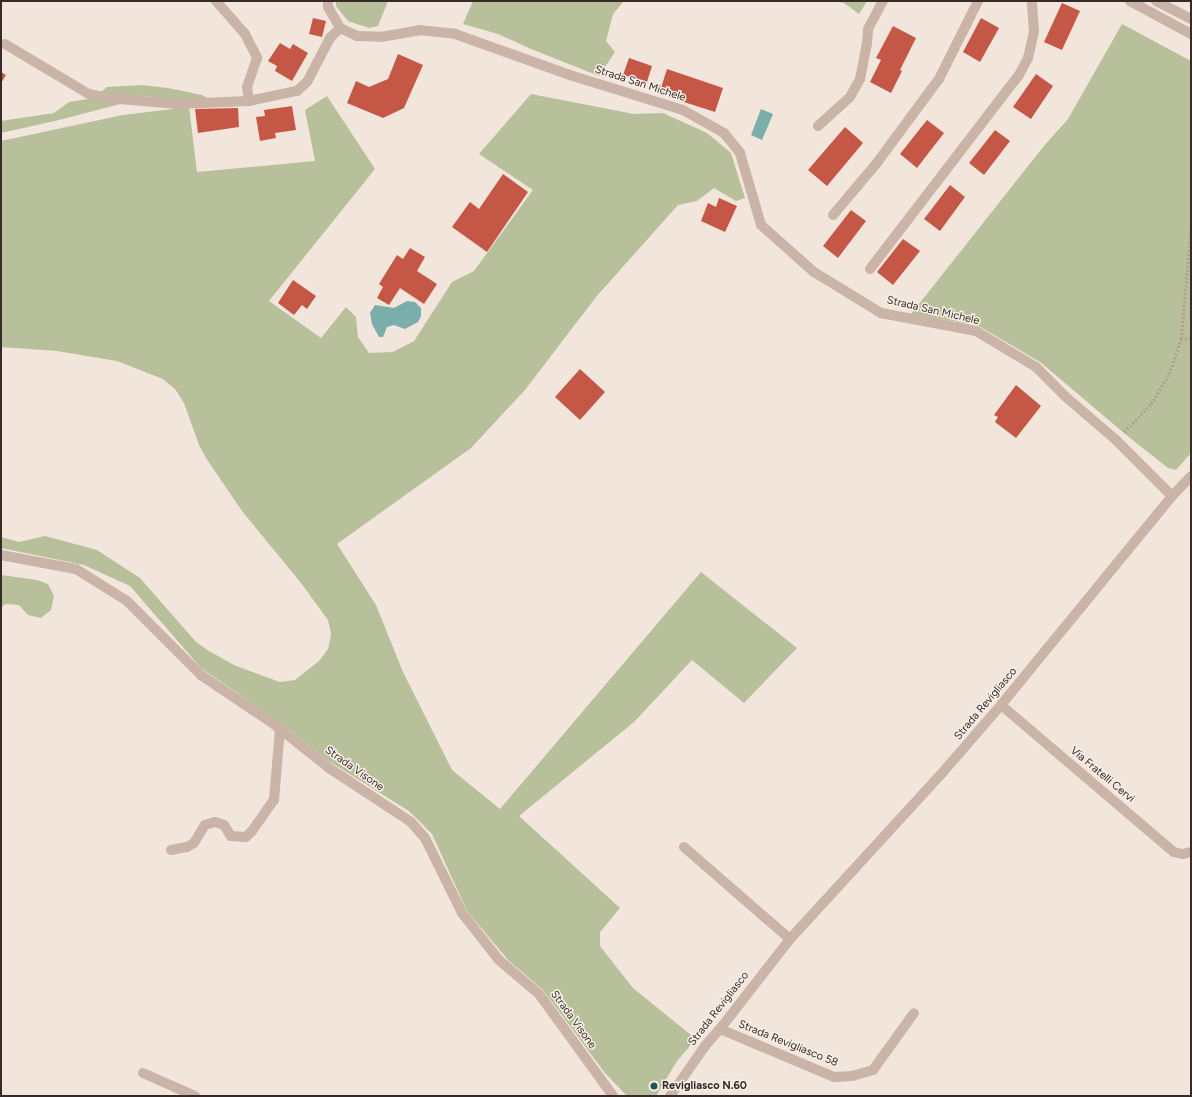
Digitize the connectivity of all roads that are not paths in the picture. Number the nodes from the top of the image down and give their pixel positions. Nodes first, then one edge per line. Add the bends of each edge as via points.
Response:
1 (216, 1) edge
2 (328, 1) edge
3 (883, 1) edge
4 (978, 1) edge
5 (1032, 1) edge
6 (1130, 1) edge
7 (1156, 1) edge
8 (1191, 19) edge
9 (340, 28) junction
10 (1191, 34) edge
11 (5, 44) dead end
12 (249, 102) junction
13 (818, 126) dead end
14 (833, 215) dead end
15 (870, 269) dead end
16 (1191, 476) edge
17 (1172, 496) junction
18 (1, 555) edge
19 (1001, 705) junction
20 (280, 729) junction
21 (684, 847) dead end
22 (171, 850) dead end
23 (1191, 852) edge
24 (790, 939) junction
25 (914, 1013) dead end
26 (720, 1029) junction
27 (143, 1073) dead end
28 (195, 1096) edge
29 (613, 1096) edge
30 (670, 1096) edge

1 - 12 street via 245,34 257,58 247,87
2 - 9 street via 328,7
3 - 13 street via 868,29 860,79 850,96
4 - 14 street via 939,79 876,164
5 - 15 street via 1034,32 1028,58 1019,74
6 - 10 street
7 - 8 street
9 - 12 street via 330,38 307,82 297,91
9 - 17 street, Strada San Michele via 357,36 381,37 419,30 455,34 573,76 683,110 724,133 740,153 761,225 814,272 881,313 976,331 1036,367 1116,440
11 - 12 street via 89,94 178,104
16 - 17 street, Strada Revigliasco
17 - 19 street, Strada Revigliasco
18 - 20 street, Strada Visone via 76,569 121,597 200,675
19 - 23 street, Via Fratelli Cervi via 1174,852
19 - 24 street, Strada Revigliasco
20 - 22 street via 274,800 252,831 246,837 231,836 224,825 215,822 205,825 194,843
20 - 29 street, Strada Visone via 330,768 411,822 425,838 462,912 498,960 539,994
21 - 24 street
24 - 26 street, Strada Revigliasco
25 - 26 street, Strada Revigliasco 58 via 873,1070 852,1076 834,1077
26 - 30 street, Strada Revigliasco
27 - 28 street

